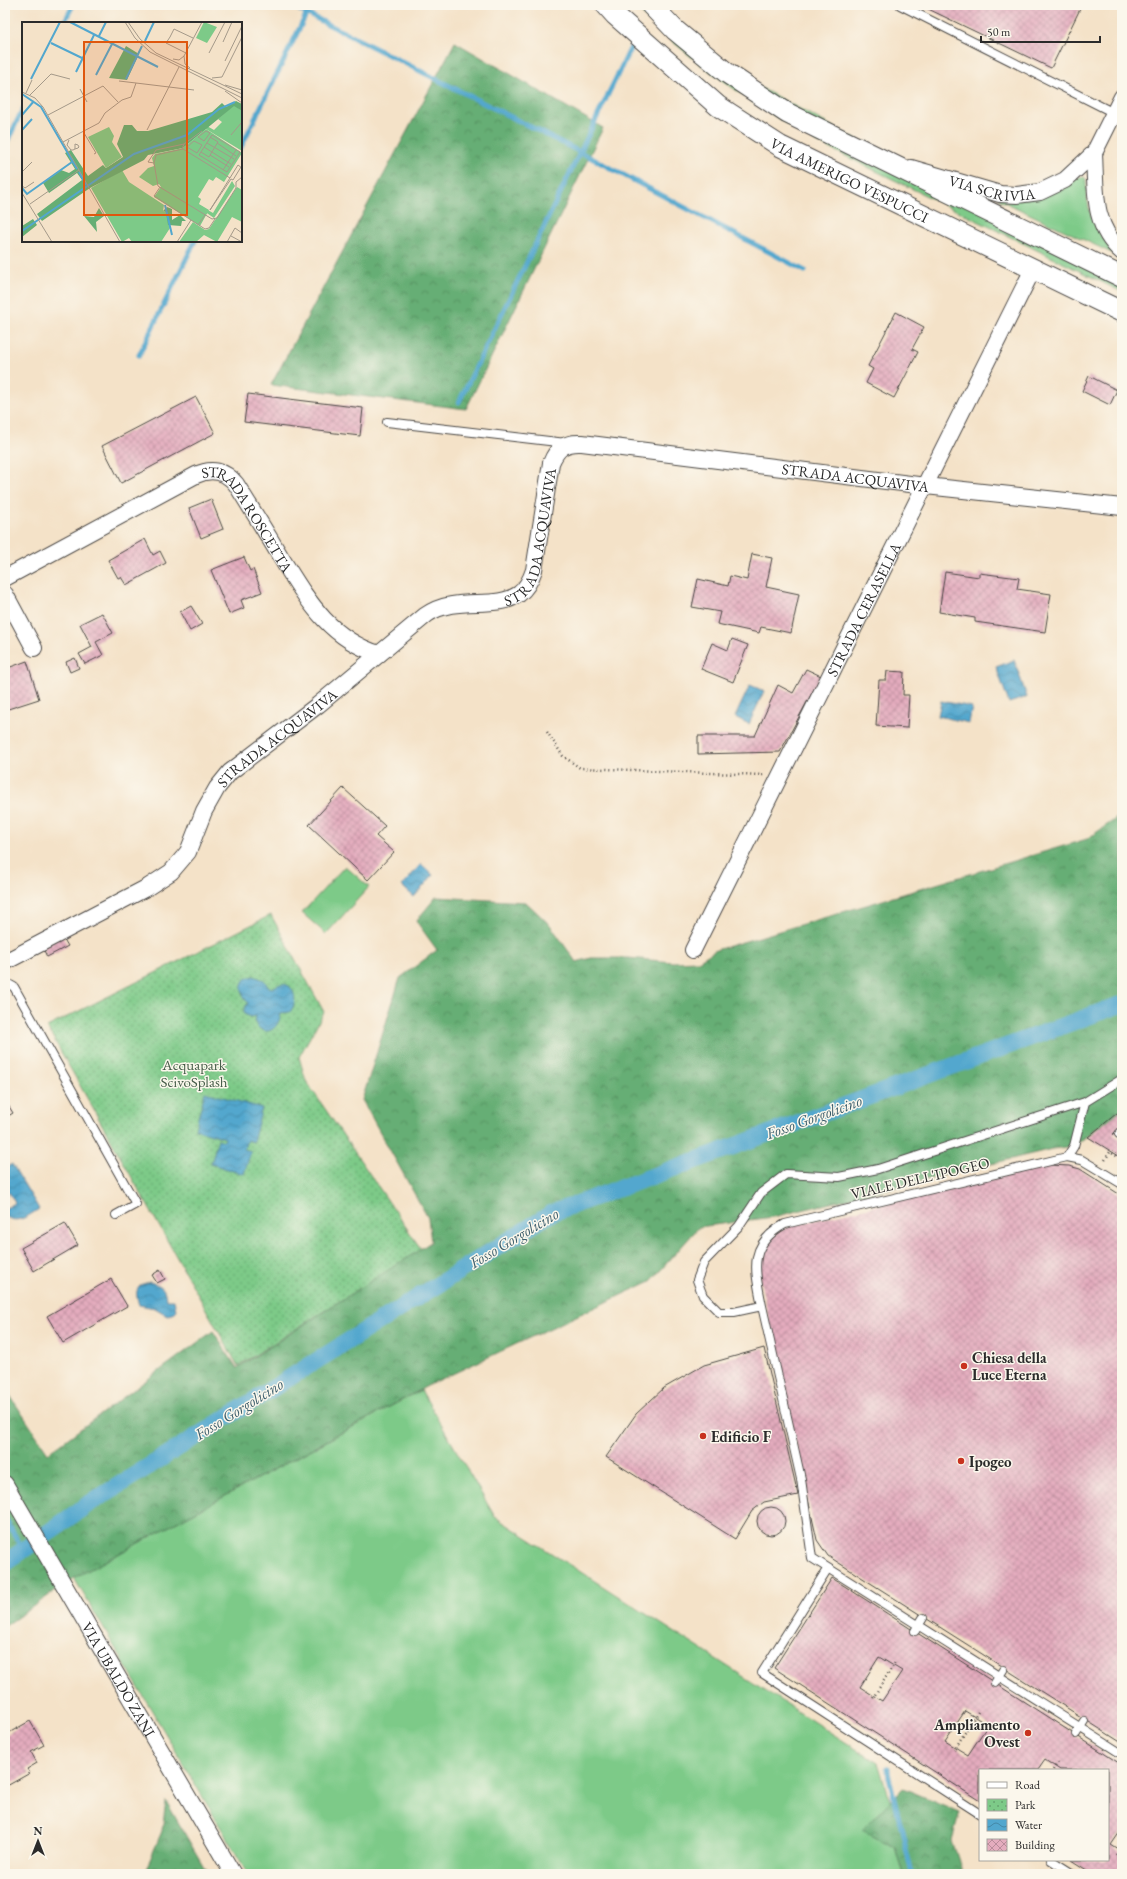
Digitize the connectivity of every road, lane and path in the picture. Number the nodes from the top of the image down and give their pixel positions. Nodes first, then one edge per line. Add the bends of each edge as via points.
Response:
1 (606, 5) edge
2 (651, 5) edge
3 (900, 5) edge
4 (1122, 97) edge
5 (1114, 113) junction
6 (1094, 153) junction
7 (879, 160) junction
8 (1122, 252) edge
9 (1033, 269) junction
10 (1122, 277) edge
11 (1122, 312) edge
12 (387, 422) dead end
13 (570, 443) junction
14 (926, 486) junction
15 (1122, 507) edge
16 (5, 578) edge
17 (5, 594) edge
18 (34, 648) dead end
19 (379, 654) junction
20 (547, 732) dead end
21 (780, 776) junction
22 (693, 950) dead end
23 (5, 962) edge
24 (5, 982) edge
25 (1122, 1079) edge
26 (1085, 1102) junction
27 (1122, 1131) edge
28 (1122, 1136) edge
29 (1067, 1157) junction
30 (1122, 1159) edge
31 (1099, 1170) junction
32 (1122, 1184) edge
33 (116, 1215) dead end
34 (762, 1306) junction
35 (5, 1484) edge
36 (828, 1568) junction
37 (896, 1661) dead end
38 (1002, 1673) junction
39 (995, 1683) dead end
40 (874, 1698) dead end
41 (978, 1712) dead end
42 (954, 1750) dead end
43 (1122, 1754) edge
44 (1058, 1762) dead end
45 (1054, 1769) edge
46 (979, 1813) edge
47 (1122, 1848) edge
48 (1117, 1856) dead end
49 (1054, 1861) edge
50 (233, 1874) edge
51 (1073, 1874) edge

1 - 9 street, VIA AMERIGO VESPUCCI via 718,106 780,146
2 - 7 street, VIA AMERIGO VESPUCCI via 675,30 727,73 787,113
3 - 5 lane
4 - 5 street, VIA SCRIVIA
5 - 6 street, VIA SCRIVIA
6 - 7 street, VIA SCRIVIA via 1065,180 1040,192 1017,195 1000,194
6 - 8 street, VIA SCRIVIA via 1097,211 1104,231
7 - 10 street, VIA AMERIGO VESPUCCI
9 - 11 street, VIA AMERIGO VESPUCCI
9 - 14 street, STRADA CERASELLA
12 - 13 lane
13 - 14 street, STRADA ACQUAVIVA
13 - 19 street, STRADA ACQUAVIVA via 558,449 551,463 534,570 523,591 513,597 499,600 463,602 440,607 414,624
14 - 15 street, STRADA ACQUAVIVA
14 - 21 street, STRADA CERASELLA
16 - 19 street, STRADA ROSCETTA via 196,475 219,471 229,476 236,484 309,602 332,628 362,649
17 - 18 street
19 - 23 street, STRADA ACQUAVIVA via 318,705 230,772 204,811 188,852 172,872
20 - 21 path via 563,756 580,768
21 - 22 street, STRADA CERASELLA
24 - 33 lane via 14,987 136,1204
25 - 26 lane
26 - 29 lane via 1074,1146
26 - 34 lane via 878,1169 839,1177 786,1174 761,1193 739,1226 704,1262 697,1280 703,1296 719,1312 734,1312
27 - 28 lane via 1119,1134
29 - 31 lane, VIALE DELL'IPOGEO via 1082,1160
29 - 34 lane, VIALE DELL'IPOGEO via 785,1224 772,1231 758,1251 754,1264
30 - 31 path via 1110,1152
31 - 32 lane, VIALE DELL'IPOGEO
34 - 36 lane, VIALE DELL'IPOGEO via 801,1479 812,1558
35 - 50 street, VIA UBALDO ZANI
36 - 38 lane
36 - 46 lane via 762,1673
37 - 40 path
38 - 39 lane
38 - 43 lane
41 - 42 path
44 - 45 path
47 - 48 path
49 - 51 lane

